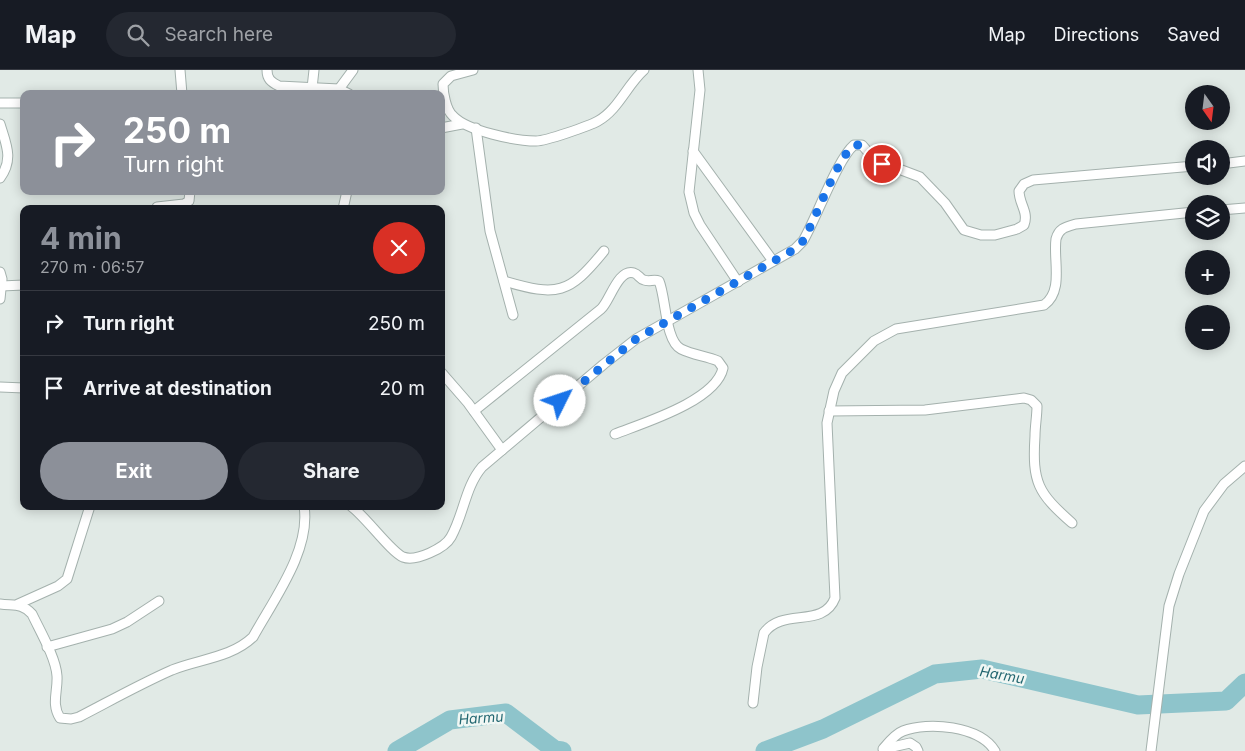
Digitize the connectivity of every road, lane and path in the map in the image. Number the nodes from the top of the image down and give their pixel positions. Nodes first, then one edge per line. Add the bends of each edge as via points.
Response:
1 (180, 70) edge
2 (268, 70) edge
3 (314, 70) edge
4 (353, 70) edge
5 (473, 70) edge
6 (644, 70) edge
7 (698, 70) edge
8 (312, 88) junction
9 (339, 89) joint
10 (182, 90) edge
11 (445, 90) edge
12 (445, 92) edge
13 (0, 103) edge
14 (20, 103) edge
15 (0, 124) edge
16 (462, 124) junction
17 (445, 127) edge
18 (476, 128) junction
19 (693, 151) junction
20 (1245, 161) edge
21 (1230, 163) edge
22 (1185, 167) edge
23 (0, 178) edge
24 (190, 195) edge
25 (175, 205) edge
26 (1245, 208) edge
27 (1230, 209) edge
28 (1185, 213) edge
29 (604, 250) dead end
30 (773, 261) junction
31 (0, 272) edge
32 (504, 281) junction
33 (738, 282) junction
34 (20, 285) edge
35 (1, 286) edge
36 (0, 298) edge
37 (513, 315) dead end
38 (668, 321) junction
39 (445, 377) edge
40 (0, 387) edge
41 (20, 388) edge
42 (474, 411) junction
43 (830, 411) junction
44 (615, 434) dead end
45 (502, 450) junction
46 (1245, 466) edge
47 (89, 510) edge
48 (304, 510) edge
49 (355, 510) edge
50 (1072, 523) dead end
51 (159, 600) dead end
52 (0, 604) edge
53 (18, 604) junction
54 (47, 647) junction
55 (753, 703) dead end
56 (1152, 746) edge
57 (880, 750) edge
58 (918, 751) edge
59 (996, 751) edge

1 - 10 street
2 - 8 street via 271,82 279,86
3 - 8 street
4 - 9 street
5 - 11 street via 451,76 443,84
6 - 18 street via 601,118 549,139 517,139
7 - 19 street via 700,90
8 - 9 street
12 - 16 street via 451,115
13 - 14 street
15 - 23 street via 9,153 7,166
16 - 17 street
16 - 18 street
18 - 32 street via 490,231
19 - 30 street
19 - 33 street via 689,192 694,212
20 - 21 street
22 - 30 street via 1033,180 1024,184 1020,191 1026,215 1024,225 1002,233 981,235 964,230 945,203 920,177 882,164 862,145 856,144 849,148 803,241
24 - 25 street via 189,201
26 - 27 street
28 - 43 street via 1065,227 1056,239 1056,286 1048,303 909,326 883,335 864,349 842,373
29 - 32 street via 577,281 559,290 524,287
30 - 33 street
31 - 35 street
32 - 37 street
33 - 38 street
34 - 35 street
35 - 36 street
38 - 42 street via 659,280 645,281 634,273 625,275 601,309
38 - 44 street via 677,347 718,361 723,366 721,374 705,392 686,404
38 - 45 street via 636,339
39 - 42 street
40 - 41 street
42 - 45 street
43 - 50 street via 925,410 1024,398 1032,400 1036,406 1034,460 1040,489 1047,501
43 - 55 street via 827,423 834,598 823,613 775,622 767,628 757,667
45 - 49 street via 473,477 451,537 422,557 403,557
46 - 56 street via 1212,499 1194,532 1169,606
47 - 53 street via 67,580
48 - 54 street via 305,528 299,554 253,637 230,653 171,671 71,719 60,718 56,712 56,668
51 - 54 street via 112,629
52 - 53 street
53 - 54 street via 32,614
57 - 58 street via 910,743
57 - 59 street via 902,731 937,726 983,738

